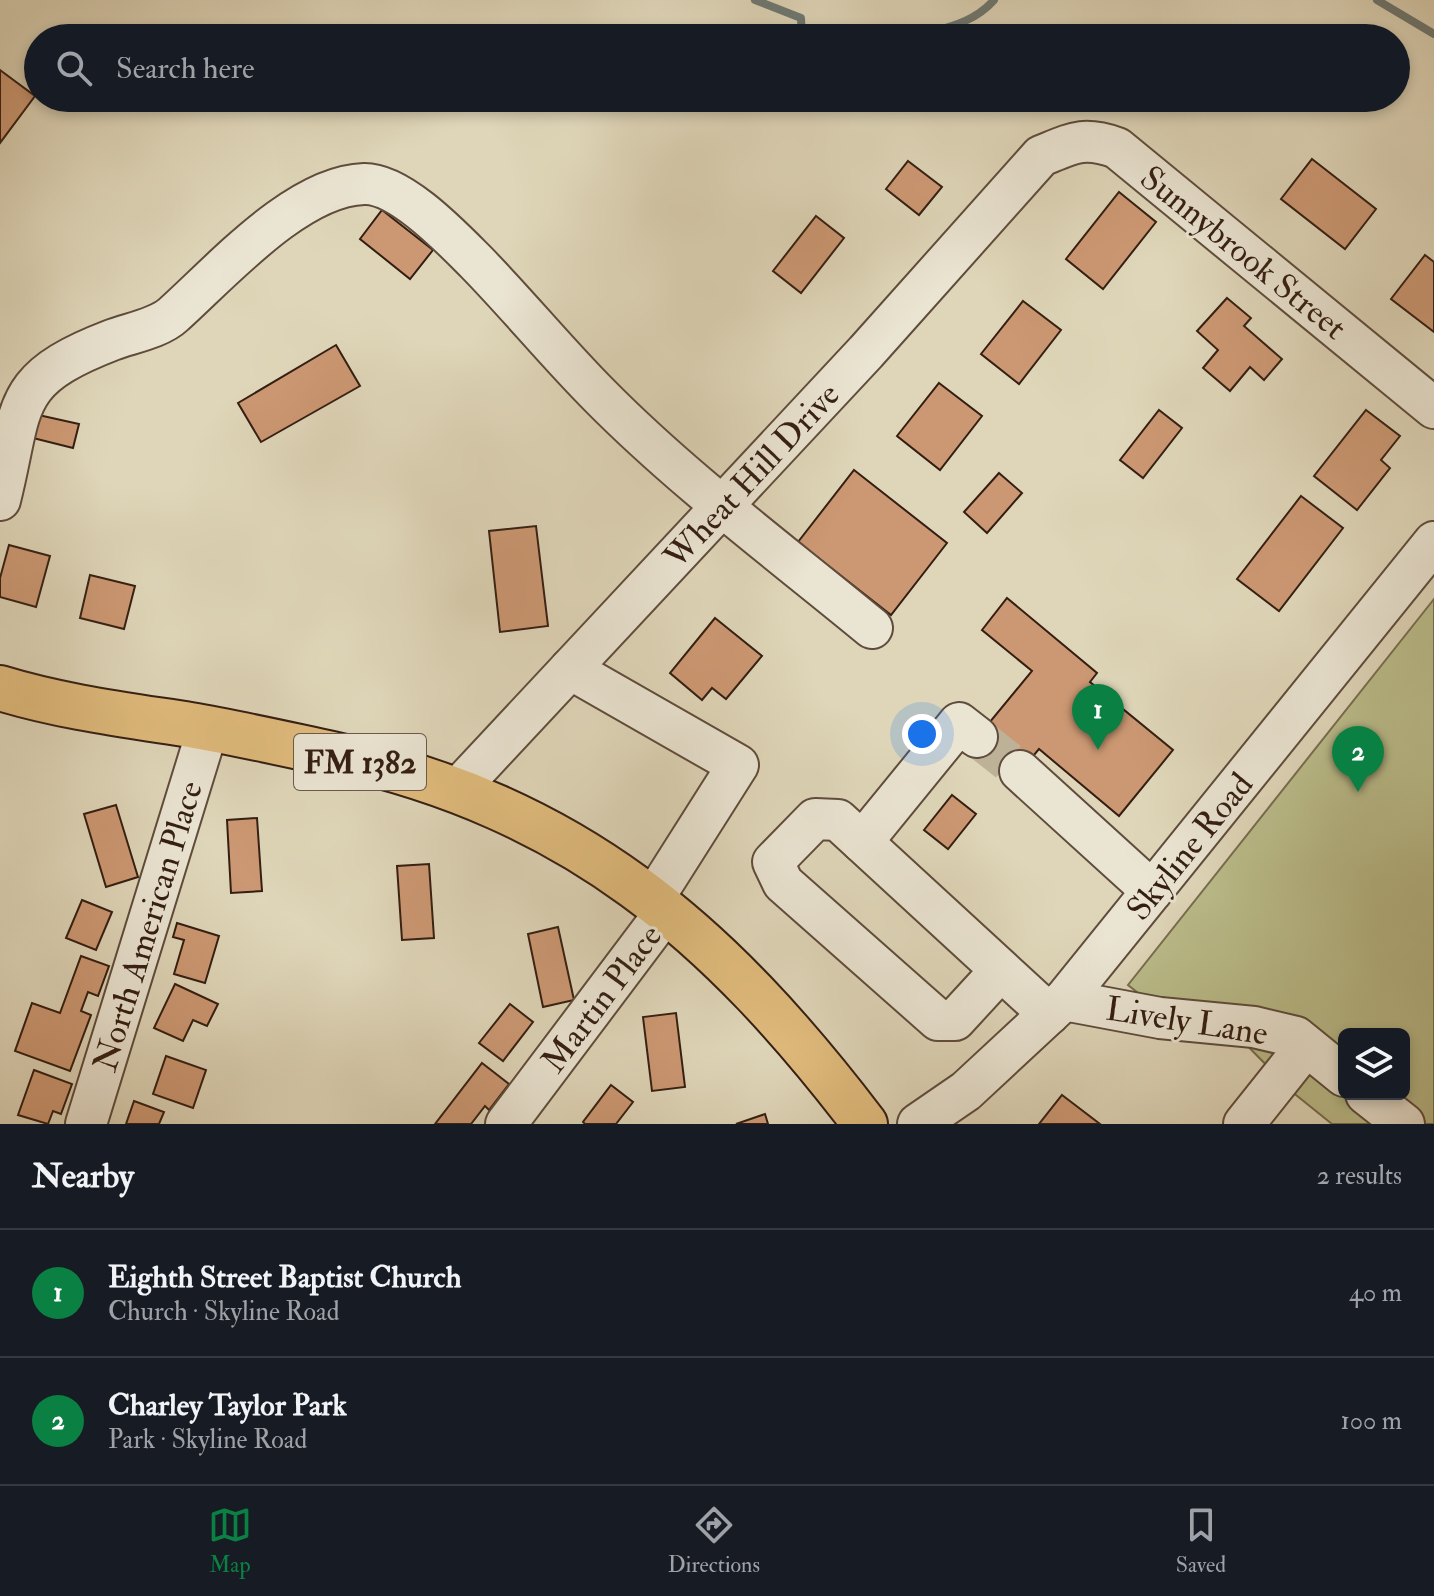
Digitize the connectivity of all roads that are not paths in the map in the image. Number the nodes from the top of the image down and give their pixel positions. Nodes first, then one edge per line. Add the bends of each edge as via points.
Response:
1 (1041, 156) joint
2 (1434, 408) edge
3 (0, 500) edge
4 (724, 505) junction
5 (1434, 542) edge
6 (872, 628) dead end
7 (570, 669) junction
8 (0, 688) edge
9 (208, 728) junction
10 (977, 737) tunnel mouth
11 (1020, 771) tunnel mouth
12 (457, 790) junction
13 (862, 842) junction
14 (1152, 891) junction
15 (660, 905) junction
16 (1001, 970) junction
17 (1056, 1007) junction
18 (1306, 1046) junction
19 (1338, 1071) edge
20 (1374, 1100) edge
21 (966, 1110) edge
22 (86, 1124) edge
23 (506, 1124) edge
24 (865, 1124) edge
25 (918, 1124) edge
26 (1244, 1124) edge
27 (1404, 1124) edge

1 - 2 street, Sunnybrook Street via 1085,140 1117,148
1 - 4 street, Wheat Hill Drive
3 - 4 street via 25,395 55,367 170,318 301,203 344,186 369,184 397,194 447,233 600,396
4 - 6 street
4 - 7 street, Wheat Hill Drive
5 - 14 street, Skyline Road
7 - 12 street, Wheat Hill Drive
7 - 15 street, Martin Place via 738,765
8 - 9 main road, FM 1382 via 40,700
9 - 12 main road, FM 1382 via 342,757
9 - 22 street, North American Place
10 - 13 street via 959,723
11 - 14 street
12 - 15 main road, FM 1382 via 602,861
13 - 16 street
13 - 16 street via 838,820 815,819 773,862 783,883 938,1020 955,1020
14 - 17 street, Skyline Road
15 - 23 street, Martin Place
15 - 24 main road, FM 1382 via 686,924 786,1024
16 - 17 street
17 - 18 street, Lively Lane via 1254,1027 1296,1037
17 - 21 street, Skyline Road
18 - 19 street, Lively Lane
18 - 26 street
20 - 27 street
21 - 25 street, Skyline Road

